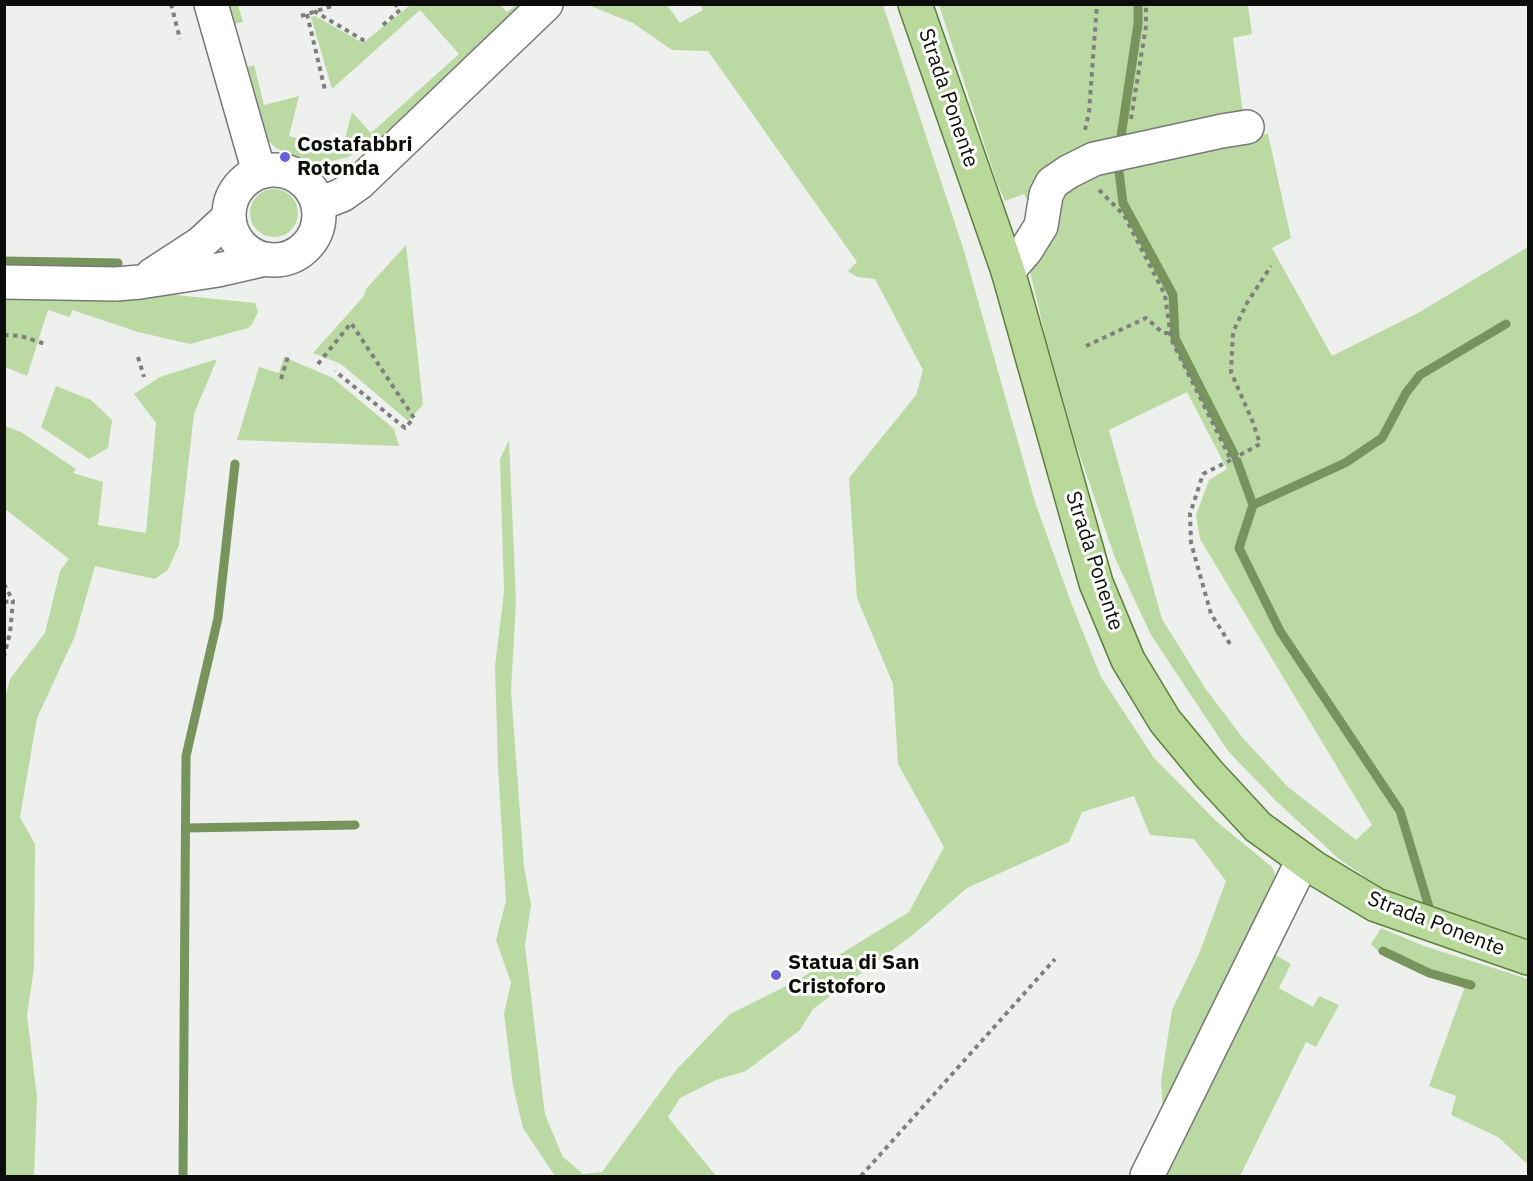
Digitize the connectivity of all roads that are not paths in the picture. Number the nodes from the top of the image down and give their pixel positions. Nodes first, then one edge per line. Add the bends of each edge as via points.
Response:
1 (211, 4) edge
2 (546, 4) edge
3 (915, 4) edge
4 (1247, 128) dead end
5 (259, 172) junction
6 (319, 204) junction
7 (229, 217) junction
8 (266, 259) junction
9 (1008, 271) junction
10 (4, 282) edge
11 (140, 282) junction
12 (1303, 861) junction
13 (1528, 958) edge
14 (1147, 1176) edge

1 - 5 street
2 - 6 street via 359,183
3 - 9 main road, Strada Ponente
4 - 9 street via 1094,159 1071,170 1052,183 1041,226
5 - 6 street via 274,170 296,175 313,190
5 - 7 street via 240,185
6 - 8 street via 320,218 311,241 291,257
7 - 8 street via 240,244
7 - 11 street via 201,243
8 - 11 street
9 - 12 main road, Strada Ponente via 1096,583 1128,660 1165,721 1208,773 1258,827
10 - 11 street
12 - 13 main road, Strada Ponente via 1377,905
12 - 14 street

